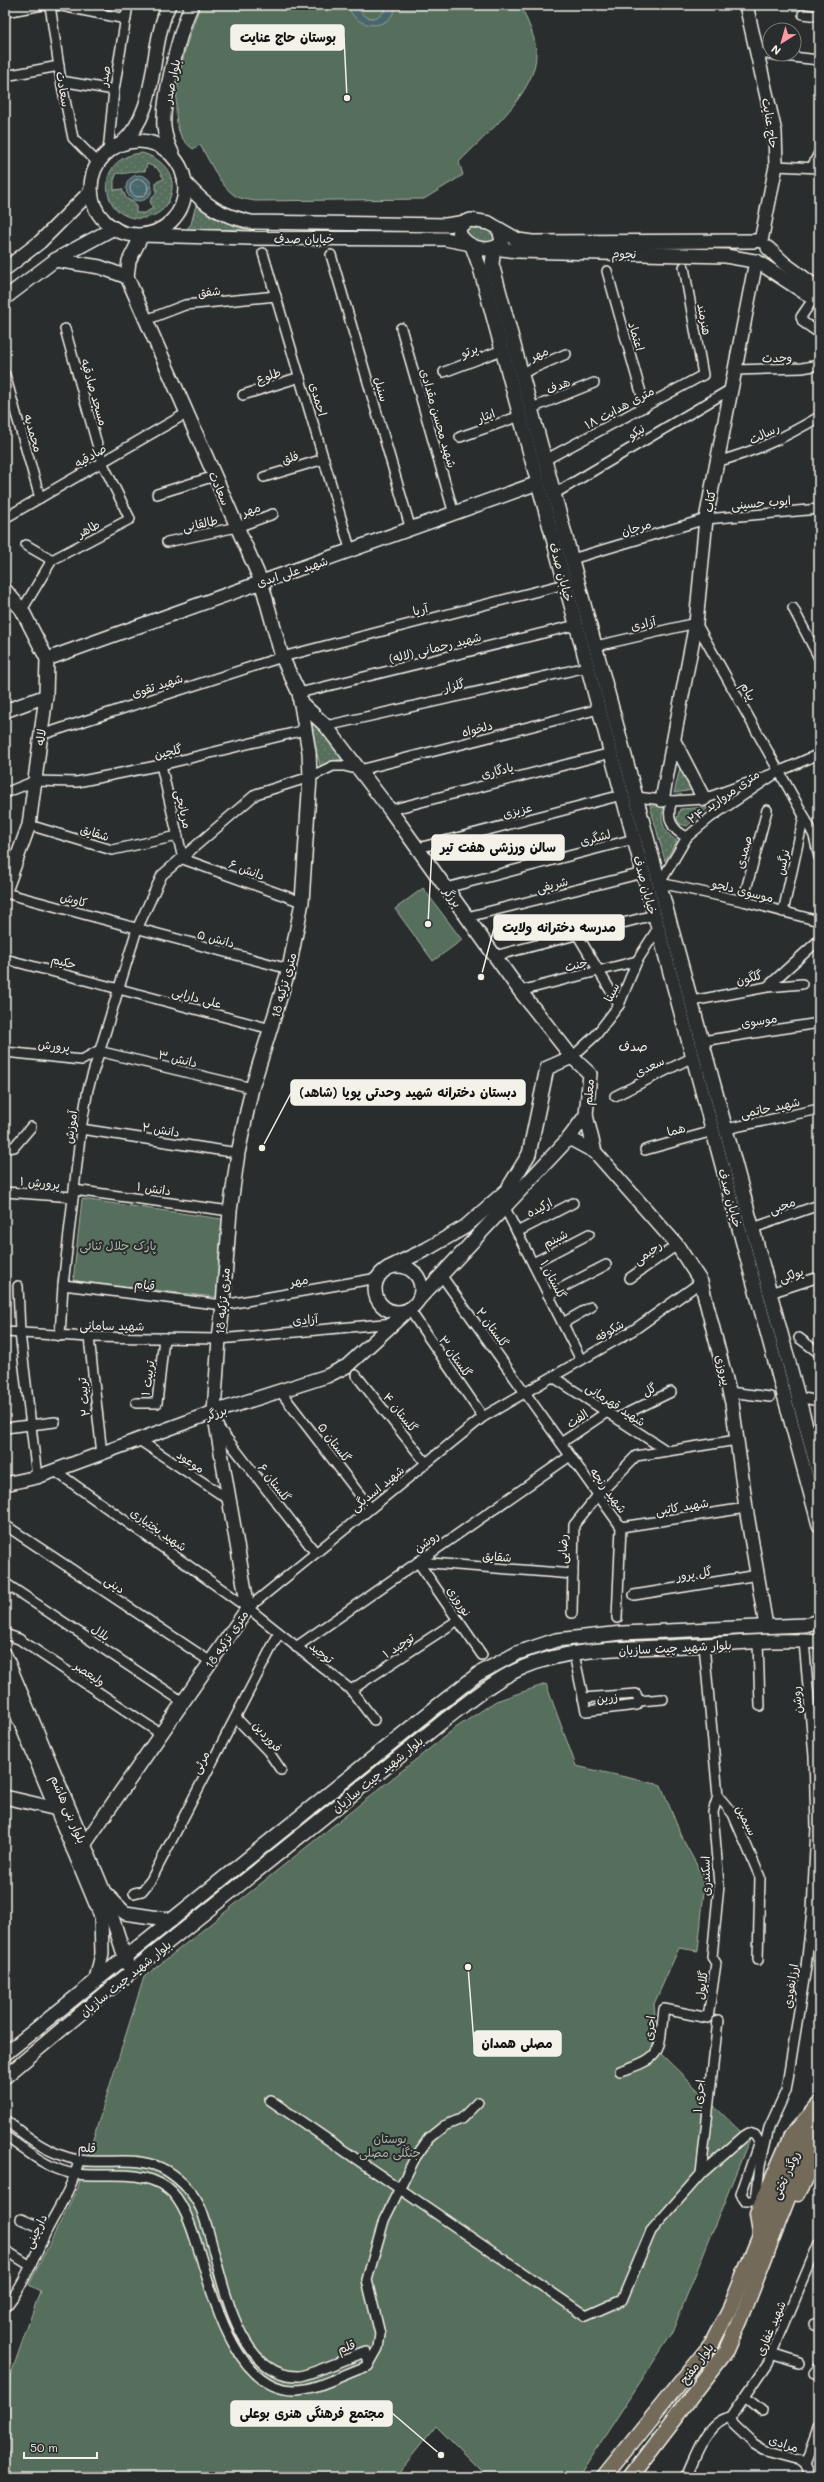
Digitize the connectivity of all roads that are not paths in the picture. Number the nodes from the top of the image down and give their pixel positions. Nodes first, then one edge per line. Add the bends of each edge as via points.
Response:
1 (43, 5) edge
2 (50, 5) edge
3 (57, 5) edge
4 (128, 5) edge
5 (169, 5) edge
6 (192, 5) edge
7 (746, 5) edge
8 (5, 12) edge
9 (803, 14) dead end
10 (819, 16) edge
11 (126, 20) junction
12 (757, 53) junction
13 (819, 60) edge
14 (59, 66) junction
15 (5, 76) edge
16 (62, 81) junction
17 (114, 90) junction
18 (120, 144) junction
19 (108, 152) junction
20 (819, 153) edge
21 (174, 157) junction
22 (98, 163) junction
23 (776, 166) junction
24 (816, 168) edge
25 (186, 184) junction
26 (91, 191) junction
27 (466, 222) junction
28 (114, 228) junction
29 (499, 229) junction
30 (142, 235) junction
31 (761, 243) junction
32 (469, 245) junction
33 (494, 248) junction
34 (264, 253) dead end
35 (331, 255) dead end
36 (55, 260) junction
37 (756, 261) junction
38 (684, 267) dead end
39 (5, 269) edge
40 (607, 271) dead end
41 (127, 277) junction
42 (276, 296) junction
43 (817, 297) edge
44 (5, 298) edge
45 (146, 320) junction
46 (64, 328) dead end
47 (401, 328) dead end
48 (819, 333) edge
49 (502, 350) junction
50 (566, 354) dead end
51 (819, 365) edge
52 (735, 370) junction
53 (444, 372) dead end
54 (522, 373) junction
55 (5, 375) edge
56 (703, 375) joint
57 (300, 377) junction
58 (594, 383) dead end
59 (731, 389) junction
60 (243, 395) dead end
61 (645, 407) junction
62 (532, 408) junction
63 (187, 413) junction
64 (520, 416) junction
65 (819, 417) edge
66 (460, 438) dead end
67 (324, 459) junction
68 (545, 460) junction
69 (102, 462) junction
70 (716, 462) junction
71 (215, 476) junction
72 (264, 477) dead end
73 (538, 483) junction
74 (157, 494) dead end
75 (554, 494) junction
76 (40, 498) junction
77 (819, 509) edge
78 (273, 514) dead end
79 (454, 514) junction
80 (5, 518) edge
81 (706, 519) junction
82 (237, 527) junction
83 (411, 530) junction
84 (167, 542) dead end
85 (26, 545) dead end
86 (351, 552) junction
87 (572, 558) junction
88 (52, 560) junction
89 (261, 581) junction
90 (565, 584) junction
91 (7, 597) edge
92 (793, 608) dead end
93 (22, 610) junction
94 (696, 623) junction
95 (576, 624) junction
96 (596, 646) junction
97 (282, 657) junction
98 (819, 658) edge
99 (47, 659) junction
100 (587, 667) junction
101 (46, 696) junction
102 (300, 698) junction
103 (599, 710) junction
104 (5, 711) edge
105 (326, 726) junction
106 (305, 730) junction
107 (41, 735) junction
108 (675, 743) junction
109 (611, 754) junction
110 (819, 754) edge
111 (161, 765) junction
112 (360, 770) junction
113 (778, 772) junction
114 (310, 777) junction
115 (35, 781) junction
116 (5, 793) edge
117 (622, 795) junction
118 (636, 798) junction
119 (704, 799) junction
120 (667, 800) junction
121 (390, 810) junction
122 (767, 810) dead end
123 (804, 816) junction
124 (29, 825) junction
125 (816, 835) edge
126 (178, 836) junction
127 (687, 837) junction
128 (634, 839) junction
129 (418, 848) junction
130 (819, 857) edge
131 (183, 859) junction
132 (643, 873) junction
133 (660, 883) junction
134 (446, 888) junction
135 (5, 892) edge
136 (742, 901) junction
137 (302, 902) junction
138 (783, 912) junction
139 (654, 914) junction
140 (467, 917) junction
141 (819, 921) edge
142 (658, 928) junction
143 (138, 929) junction
144 (577, 934) junction
145 (819, 940) edge
146 (494, 956) junction
147 (5, 959) edge
148 (637, 961) junction
149 (289, 969) junction
150 (600, 970) junction
151 (802, 984) dead end
152 (118, 987) junction
153 (767, 987) junction
154 (520, 991) junction
155 (692, 1001) junction
156 (619, 1005) junction
157 (819, 1024) edge
158 (271, 1029) junction
159 (702, 1041) junction
160 (98, 1051) junction
161 (5, 1052) edge
162 (572, 1057) junction
163 (693, 1057) junction
164 (252, 1088) junction
165 (615, 1096) dead end
166 (819, 1109) edge
167 (586, 1115) junction
168 (30, 1127) dead end
169 (81, 1129) junction
170 (726, 1129) junction
171 (713, 1131) junction
172 (569, 1138) junction
173 (5, 1148) edge
174 (644, 1150) dead end
175 (596, 1152) junction
176 (238, 1153) junction
177 (5, 1192) edge
178 (74, 1193) junction
179 (573, 1203) dead end
180 (819, 1205) edge
181 (505, 1208) junction
182 (230, 1211) junction
183 (753, 1228) junction
184 (517, 1232) junction
185 (589, 1234) dead end
186 (677, 1245) junction
187 (532, 1263) junction
188 (606, 1265) dead end
189 (388, 1268) junction
190 (441, 1275) junction
191 (819, 1277) edge
192 (378, 1278) junction
193 (630, 1278) dead end
194 (701, 1282) junction
195 (63, 1285) junction
196 (18, 1286) dead end
197 (770, 1293) junction
198 (548, 1295) junction
199 (418, 1299) junction
200 (224, 1305) junction
201 (591, 1308) dead end
202 (409, 1309) junction
203 (394, 1323) junction
204 (563, 1323) junction
205 (5, 1332) edge
206 (20, 1333) junction
207 (60, 1336) junction
208 (89, 1338) junction
209 (164, 1338) junction
210 (799, 1338) dead end
211 (218, 1339) junction
212 (819, 1353) edge
213 (581, 1360) junction
214 (356, 1375) dead end
215 (553, 1377) junction
216 (280, 1391) junction
217 (671, 1392) dead end
218 (729, 1392) junction
219 (525, 1393) junction
220 (770, 1397) dead end
221 (798, 1397) junction
222 (819, 1401) edge
223 (136, 1403) dead end
224 (214, 1412) junction
225 (607, 1412) junction
226 (483, 1417) junction
227 (617, 1418) junction
228 (55, 1422) dead end
229 (31, 1425) junction
230 (217, 1426) junction
231 (5, 1428) edge
232 (139, 1440) junction
233 (737, 1440) junction
234 (561, 1443) junction
235 (667, 1451) junction
236 (102, 1454) junction
237 (570, 1456) junction
238 (426, 1463) junction
239 (55, 1471) junction
240 (819, 1474) edge
241 (37, 1477) junction
242 (5, 1484) edge
243 (598, 1495) junction
244 (231, 1501) junction
245 (370, 1508) junction
246 (746, 1508) junction
247 (5, 1525) edge
248 (819, 1525) edge
249 (621, 1527) junction
250 (315, 1552) junction
251 (418, 1562) junction
252 (573, 1574) junction
253 (758, 1575) junction
254 (5, 1583) edge
255 (634, 1595) dead end
256 (248, 1608) junction
257 (572, 1613) dead end
258 (617, 1618) dead end
259 (458, 1620) junction
260 (819, 1621) edge
261 (766, 1626) junction
262 (279, 1633) junction
263 (5, 1634) edge
264 (804, 1641) junction
265 (758, 1642) junction
266 (819, 1642) edge
267 (704, 1645) junction
268 (296, 1646) junction
269 (574, 1654) junction
270 (5, 1655) edge
271 (482, 1655) dead end
272 (211, 1662) junction
273 (5, 1685) edge
274 (350, 1690) junction
275 (583, 1698) junction
276 (663, 1699) dead end
277 (639, 1701) junction
278 (183, 1702) junction
279 (760, 1706) dead end
280 (236, 1718) junction
281 (374, 1720) dead end
282 (161, 1734) junction
283 (817, 1760) edge
284 (281, 1770) dead end
285 (718, 1796) junction
286 (5, 1798) edge
287 (62, 1807) junction
288 (79, 1847) junction
289 (104, 1892) junction
290 (134, 1893) dead end
291 (172, 1920) junction
292 (712, 1956) joint
293 (125, 1957) junction
294 (758, 1960) dead end
295 (130, 1973) junction
296 (96, 1980) junction
297 (708, 2018) joint
298 (718, 2020) dead end
299 (5, 2054) edge
300 (620, 2071) dead end
301 (5, 2077) edge
302 (270, 2100) dead end
303 (478, 2102) dead end
304 (819, 2104) edge
305 (819, 2119) edge
306 (5, 2120) edge
307 (5, 2136) edge
308 (819, 2138) edge
309 (819, 2153) edge
310 (79, 2160) junction
311 (75, 2174) junction
312 (702, 2174) junction
313 (399, 2188) junction
314 (756, 2196) junction
315 (768, 2215) junction
316 (21, 2219) dead end
317 (47, 2230) junction
318 (819, 2243) edge
319 (768, 2248) junction
320 (5, 2250) edge
321 (31, 2266) junction
322 (5, 2308) edge
323 (772, 2354) junction
324 (799, 2363) dead end
325 (368, 2366) junction
326 (745, 2397) junction
327 (762, 2411) dead end
328 (731, 2417) junction
329 (818, 2429) edge
330 (805, 2464) junction
331 (604, 2477) edge
332 (630, 2477) edge
333 (686, 2477) edge
334 (811, 2477) edge

1 - 8 street
2 - 14 street, سعادت
3 - 11 street
4 - 11 street, صدر
5 - 18 main road, بلوار صدر via 158,39 140,122 131,135
6 - 21 main road, بلوار صدر via 178,44 164,113 164,128
7 - 12 main road, حاج عنایت
9 - 10 street
11 - 17 street, صدر
12 - 13 street
12 - 23 main road, حاج عنایت via 775,132
14 - 15 street
14 - 16 street, سعادت
16 - 17 street
16 - 22 street, سعادت via 73,138
17 - 19 street, صدر
18 - 19 main road
18 - 21 main road via 149,142 163,148
19 - 22 main road
20 - 24 street
21 - 25 main road via 182,170
22 - 26 main road via 92,177
23 - 24 street
23 - 31 main road, حاج عنایت
25 - 27 main road, خیابان صدف via 209,206 226,216 251,222 446,225
25 - 30 main road via 184,199 174,218 157,231
26 - 28 main road via 99,212
26 - 39 main road via 40,242
27 - 29 main road via 479,220
27 - 32 main road via 459,231
28 - 30 main road via 128,234
28 - 36 main road
29 - 31 main road, نجوم via 518,240 532,242
29 - 33 main road via 502,241
30 - 32 main road, خیابان صدف via 445,239
30 - 41 main road via 129,261
31 - 37 main road via 767,257
31 - 37 main road, حاج عنایت via 750,245 748,252
31 - 43 main road
32 - 33 main road via 482,249
32 - 49 main road, خیابان صدف via 480,268
33 - 37 main road, نجوم via 516,251 726,256
33 - 54 main road, خیابان صدف via 492,264
34 - 42 street, احمدی
35 - 83 street, سنبل
36 - 41 main road via 100,266
36 - 44 main road
37 - 43 main road
37 - 52 main road, کتاب
38 - 56 street, هنرمند
40 - 61 street, اعتماد
41 - 45 main road, سعادت
42 - 45 street, شفق via 185,306
42 - 57 street, احمدی
43 - 48 street via 801,317 803,322
45 - 63 main road, سعادت
46 - 69 street, مسجد صادقیه
47 - 79 street, شهید محسن مقدادی
49 - 53 street, پرتو
49 - 64 main road, خیابان صدف
50 - 54 street, مهر
51 - 52 street, وحدت
52 - 59 main road, کتاب
54 - 62 main road, خیابان صدف
55 - 76 street, محمدیه
56 - 61 street, ۱۸ متری هدایت
57 - 60 street, طلوع
57 - 67 street, احمدی
58 - 62 street, هدف
59 - 70 main road, کتاب
59 - 75 street, نیکو
61 - 68 street, ۱۸ متری هدایت
62 - 68 main road, خیابان صدف
63 - 69 street, صادقیه
63 - 71 main road, سعادت
64 - 66 street, ایثار
64 - 73 main road, خیابان صدف
65 - 70 street, رسالت via 772,444
67 - 72 street, فلق
67 - 86 street, احمدی
68 - 75 main road, خیابان صدف
69 - 76 street, صادقیه
69 - 88 street, طاهر via 130,519
70 - 81 main road, کتاب
71 - 74 street
71 - 82 main road, سعادت
73 - 79 main road, شهید علی ابدی
73 - 90 main road, خیابان صدف
75 - 87 main road, خیابان صدف
76 - 80 street, صادقیه
77 - 81 street, ایوب حسینی
78 - 82 street, مهر
79 - 83 main road, شهید علی ابدی
81 - 87 street, مرجان
81 - 94 main road, کتاب
82 - 84 street, طالقانی
82 - 89 main road, سعادت
83 - 86 main road, شهید علی ابدی
85 - 88 street
86 - 89 main road, شهید علی ابدی
87 - 96 main road, خیابان صدف
88 - 93 street
89 - 97 main road, سعادت
89 - 99 main road, شهید علی ابدی
90 - 95 main road, خیابان صدف
90 - 97 street, آریا
91 - 93 main road, لاله
92 - 98 street
93 - 99 main road, لاله
94 - 96 street, آزادی
94 - 108 main road, کتاب
94 - 113 street, پیام via 719,660
95 - 100 main road, خیابان صدف
95 - 102 street, شهید رحمانی (لاله)
96 - 118 main road, خیابان صدف
97 - 102 main road, سعادت
97 - 107 street, شهید تقوی
99 - 101 main road, لاله
100 - 103 main road, خیابان صدف
100 - 105 street, گلزار
101 - 104 main road
101 - 107 main road, لاله
102 - 105 main road, برزگر
102 - 106 main road, 18 متری تزکیه
103 - 109 main road, خیابان صدف
103 - 112 street, دلخواه
105 - 112 main road, برزگر
106 - 111 street, گلچین
106 - 114 main road, 18 متری تزکیه
107 - 115 main road, لاله
108 - 119 main road
108 - 120 main road, کتاب
109 - 117 main road, خیابان صدف
109 - 121 street, یادگاری
110 - 113 street, ۲۴ متری مروارید
111 - 115 street, گلچین via 77,782
111 - 126 street, مریانجی
112 - 114 street, آموزش via 333,766
112 - 121 main road, برزگر
113 - 119 street, ۲۴ متری مروارید
113 - 123 street, پیام
113 - 127 street, ۲۴ متری مروارید via 711,817
114 - 131 street, آموزش via 256,794
114 - 137 main road, 18 متری تزکیه
115 - 116 street
115 - 124 main road, لاله
117 - 128 main road, خیابان صدف
117 - 129 street, عزیزی
118 - 120 street, ۲۴ متری مروارید
118 - 133 main road, خیابان صدف
119 - 120 street, ۲۴ متری مروارید
120 - 127 street via 671,822 680,834
121 - 129 main road, برزگر
122 - 136 street, صمدی
123 - 125 street, پیام
123 - 138 street, نرگس
124 - 126 street, شقایق via 112,850
124 - 135 main road, لاله
125 - 130 street, پیام
126 - 131 street, مریانجی
127 - 133 street, ۲۴ متری مروارید
128 - 132 main road, خیابان صدف
128 - 134 street, لشگری
129 - 134 main road, برزگر
131 - 137 street, دانش ۶
131 - 143 street, آموزش via 162,875
132 - 139 main road, خیابان صدف
132 - 140 street, شریفی
133 - 136 street, موسوی دلجو
133 - 155 main road, خیابان صدف
134 - 140 main road, برزگر
135 - 143 street, کاوش
136 - 138 street, موسوی دلجو
137 - 149 main road, 18 متری تزکیه
138 - 141 street, موسوی دلجو
139 - 142 main road, خیابان صدف
139 - 144 street
140 - 146 main road, برزگر
142 - 148 street, سینا
142 - 163 main road, خیابان صدف
143 - 149 street, دانش ۵
143 - 152 street, آموزش
144 - 146 street
144 - 150 street
145 - 153 street, گلگون
146 - 154 main road, برزگر
147 - 152 street, حکیم
148 - 150 street, جنت
148 - 156 street, سینا
149 - 158 main road, 18 متری تزکیه
150 - 154 street, جنت
150 - 156 street
151 - 153 street
152 - 158 street, علی دارابی
152 - 160 street, آموزش
153 - 155 street, گلگون
154 - 162 main road, برزگر
155 - 159 main road, خیابان صدف
156 - 162 street, سینا via 596,1036
157 - 159 street, موسوی
158 - 164 main road, 18 متری تزکیه
159 - 170 main road, خیابان صدف
160 - 161 street, پرورش via 82,1060
160 - 164 street, دانش ۳
160 - 169 street, آموزش
162 - 167 main road, معلم via 590,1074
162 - 189 main road via 547,1068 529,1154 507,1190 465,1227
163 - 165 street, سعدی
163 - 171 main road, خیابان صدف
164 - 176 main road, 18 متری تزکیه
166 - 170 street, شهید حاتمی
167 - 172 main road, معلم
167 - 175 main road
168 - 173 street via 14,1147
169 - 176 street, دانش ۲
169 - 178 street, آموزش
170 - 183 main road, خیابان صدف
171 - 174 street, هما
171 - 248 main road, خیابان صدف
172 - 175 main road
172 - 181 main road, معلم
175 - 186 main road, پیروزی
176 - 182 main road, 18 متری تزکیه
177 - 178 street, پرورش ۱
178 - 182 street, دانش ۱
178 - 195 street, آموزش
179 - 184 street, ارکیده
180 - 183 street, محبی
181 - 184 street, گلستان ۱
181 - 190 main road, معلم
182 - 200 main road, 18 متری تزکیه
183 - 197 main road, خیابان صدف
184 - 187 street, گلستان ۱
185 - 187 street, شبنم
186 - 193 street, رحیمی
186 - 194 main road, پیروزی
187 - 198 street, گلستان ۱
188 - 198 street
189 - 192 main road
189 - 199 main road via 402,1266 414,1273 421,1285
190 - 199 main road, معلم
190 - 219 street, گلستان ۲
191 - 197 street, پولکی
192 - 200 street, مهر
192 - 202 main road via 376,1292 382,1305 395,1311
194 - 213 street, شکوفه via 635,1329
194 - 218 main road, پیروزی
195 - 200 street, قیام
195 - 207 street, آموزش
196 - 206 street
197 - 221 main road, خیابان صدف
198 - 204 street, گلستان ۱
199 - 202 main road
200 - 211 main road, 18 متری تزکیه
201 - 204 street
202 - 203 main road, برزگر
202 - 226 street, گلستان ۳
203 - 211 street, آزادی
203 - 216 main road, برزگر via 347,1366 327,1376
204 - 213 street, گلستان ۱
205 - 206 street, شهید سامانی
206 - 207 street, شهید سامانی
206 - 229 street
207 - 208 street, شهید سامانی
208 - 209 street, شهید سامانی
208 - 236 street, تربیت ۲
209 - 211 street, شهید سامانی
209 - 223 street, تربیت ۱ via 157,1403
210 - 212 street
211 - 224 main road, 18 متری تزکیه
213 - 215 street, شکوفه
214 - 238 street, گلستان ۴
215 - 219 street, شکوفه
215 - 225 street, شهید قهرمانی
216 - 224 main road, برزگر
216 - 245 street, گلستان ۵
217 - 227 street, گل
218 - 220 street
218 - 233 main road, پیروزی
219 - 226 street, شهید اسدبگی
219 - 234 street, شهید رنجه
221 - 222 street
221 - 240 main road, خیابان صدف
224 - 230 main road, 18 متری تزکیه
224 - 232 main road, برزگر
225 - 227 street, شهید قهرمانی
225 - 234 street, الفت
226 - 238 street, شهید اسدبگی
227 - 235 street, شهید قهرمانی
228 - 229 street
229 - 231 street
229 - 241 street
230 - 244 main road, 18 متری تزکیه
230 - 250 street, گلستان ۶
232 - 236 main road, برزگر
232 - 244 street, موعود
233 - 235 street
233 - 246 main road, پیروزی
234 - 237 street, شهید رنجه
235 - 243 street via 636,1456
236 - 239 main road, برزگر
237 - 243 street, شهید رنجه
237 - 251 street, روشن
238 - 245 street, شهید اسدبگی
239 - 241 main road, برزگر
239 - 256 street, شهید بختیاری
241 - 242 main road, برزگر
243 - 249 street, شهید رنجه
243 - 252 street, رضایی via 574,1525
244 - 256 main road, 18 متری تزکیه
245 - 250 street, شهید اسدبگی
246 - 249 street, شهید کاتبی
246 - 253 main road, پیروزی
247 - 272 street, دینی
249 - 258 street, شهید رنجه
250 - 256 street, شهید اسدبگی
251 - 252 street, شقایق
251 - 259 street, نوروزی
251 - 268 street, روشن
252 - 257 street, رضایی
253 - 255 street, گل پرور
253 - 261 main road, پیروزی
254 - 278 street, بلال
256 - 262 street, توحید
256 - 272 main road, 18 متری تزکیه
259 - 271 street, نوروزی
259 - 274 street, توحید ۱
260 - 261 main road, بلوار شهید چیت سازیان via 805,1626
261 - 291 main road, بلوار شهید چیت سازیان via 615,1633 556,1640 517,1653 472,1679
262 - 268 street, توحید
262 - 280 street, مرئی
263 - 282 street, ولیعصر via 19,1639
264 - 265 main road, بلوار شهید چیت سازیان
264 - 266 main road, بلوار شهید چیت سازیان
264 - 283 street, روشن
265 - 267 main road, بلوار شهید چیت سازیان
265 - 279 street
267 - 269 main road, بلوار شهید چیت سازیان
267 - 285 street
268 - 274 street, توحید
269 - 275 street, زرین
269 - 295 main road, بلوار شهید چیت سازیان via 559,1655 524,1667 487,1687
270 - 287 main road, بلوار بنی هاشم
272 - 278 main road, 18 متری تزکیه
273 - 287 main road, بلوار بنی هاشم
274 - 281 street, توحید
275 - 277 street via 636,1694
275 - 277 street, زرین via 586,1711 637,1706
276 - 277 street, زرین
278 - 282 main road, 18 متری تزکیه
280 - 284 street, فروردین via 268,1750
280 - 290 street, مرئی via 151,1880 142,1892
282 - 288 main road, 18 متری تزکیه
283 - 314 street, ارزانفودی via 812,1911 806,1967 786,2091 769,2128
285 - 292 street, اسکندری via 713,1812 719,1885
285 - 294 street, سیمین via 733,1814 760,1877
286 - 287 main road
287 - 288 main road, بلوار بنی هاشم
288 - 289 main road, بلوار بنی هاشم
288 - 296 main road, بلوار بنی هاشم via 101,1916 102,1954
289 - 291 main road, بلوار بنی هاشم via 125,1913
289 - 293 main road
291 - 293 main road, بلوار شهید چیت سازیان
292 - 297 street, گلایول via 716,1962
293 - 295 main road
293 - 296 main road, بلوار شهید چیت سازیان
295 - 301 main road, بلوار شهید چیت سازیان
296 - 299 main road, بلوار شهید چیت سازیان
297 - 300 street, احری via 664,2009 658,2051 646,2063
298 - 312 street, احری ۱
302 - 313 street
303 - 313 street via 461,2119 444,2126 429,2138
304 - 315 main road via 791,2136
305 - 315 main road, روگذر تختی via 794,2153
306 - 310 street, قلم via 48,2150
307 - 311 street via 52,2168
308 - 315 main road, روگذر تختی
309 - 319 main road via 780,2236
310 - 311 street, دارچینی
310 - 325 street, قلم via 139,2160 167,2171 187,2188 201,2209 218,2273 239,2329 269,2368 285,2376 300,2376 366,2352
311 - 317 street, دارچینی
311 - 325 street via 130,2175 150,2179 168,2188 188,2216 220,2316 232,2342 244,2361 273,2385 295,2390 320,2384
312 - 313 street via 651,2231 622,2300 586,2316
312 - 314 street via 744,2136 752,2134 758,2142 741,2194 746,2201 753,2201
313 - 325 street via 384,2220 367,2280 380,2334 378,2348
314 - 315 street, ارزانفودی
315 - 319 main road, بلوار مفتح
315 - 331 main road, بلوار مفتح via 730,2308 712,2343
316 - 317 street
317 - 321 street, دارچینی
318 - 323 street, شهید غفاری
319 - 332 main road, بلوار مفتح via 727,2350
320 - 321 street
321 - 322 street, دارچینی via 21,2289
323 - 324 street
323 - 326 street, شهید غفاری
326 - 327 street
326 - 328 street, شهید غفاری
328 - 330 street, مرادی via 733,2424 754,2444 764,2450 798,2459
328 - 333 street via 721,2418 713,2425
329 - 330 street
330 - 334 street, مرادی

